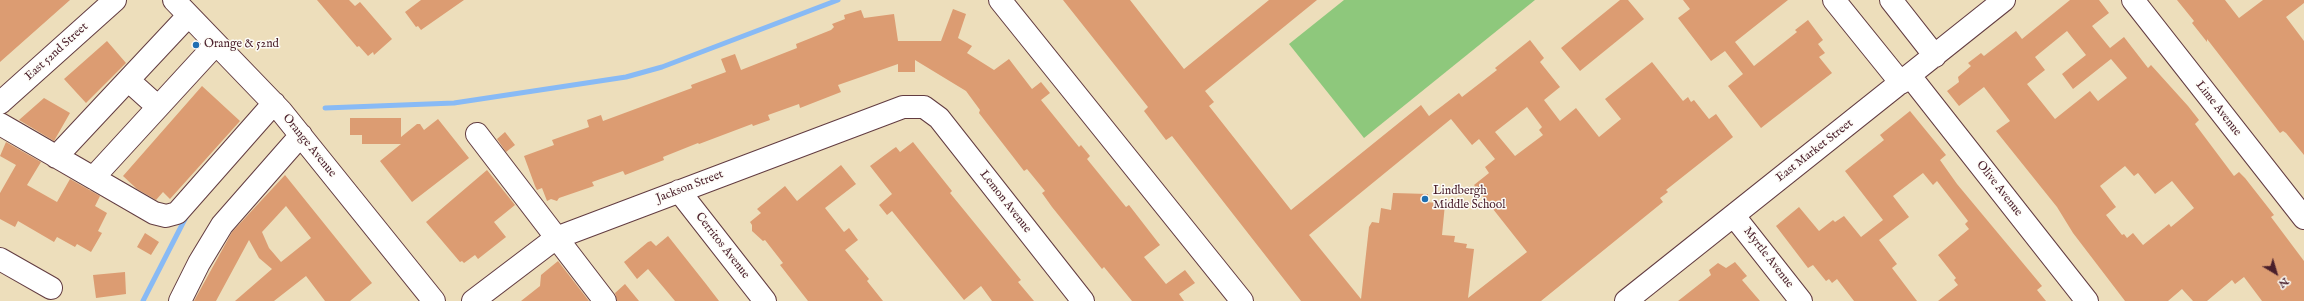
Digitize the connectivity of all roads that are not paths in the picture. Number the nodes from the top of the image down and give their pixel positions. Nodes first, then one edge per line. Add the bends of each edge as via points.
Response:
1 (115, 0) edge
2 (174, 0) edge
3 (1000, 0) edge
4 (1834, 0) edge
5 (1891, 0) edge
6 (2004, 0) edge
7 (2133, 0) edge
8 (188, 16) junction
9 (216, 44) junction
10 (1935, 56) junction
11 (1906, 79) junction
12 (128, 80) junction
13 (0, 103) edge
14 (274, 103) junction
15 (158, 107) junction
16 (924, 107) joint
17 (0, 124) edge
18 (477, 134) dead end
19 (301, 135) junction
20 (56, 157) junction
21 (93, 178) junction
22 (679, 191) junction
23 (1734, 216) junction
24 (2304, 218) edge
25 (556, 238) junction
26 (0, 259) edge
27 (51, 288) dead end
28 (1233, 298) edge
29 (180, 301) edge
30 (434, 301) edge
31 (473, 301) edge
32 (605, 301) edge
33 (765, 301) edge
34 (1083, 301) edge
35 (1626, 301) edge
36 (1801, 301) edge
37 (2087, 301) edge

1 - 13 street, East 52nd Street
2 - 8 street, Orange Avenue
3 - 28 street
4 - 11 street, Olive Avenue
5 - 10 street
6 - 10 street, East Market Street
7 - 24 street, Lime Avenue
8 - 9 street, Orange Avenue
8 - 12 street
9 - 14 street, Orange Avenue
9 - 15 street
10 - 11 street, East Market Street
11 - 23 street, East Market Street
11 - 37 street, Olive Avenue
12 - 15 street
12 - 20 street
14 - 19 street, Orange Avenue
14 - 21 street via 177,213 166,216 154,213
15 - 21 street
16 - 22 street, Jackson Street via 903,107
16 - 34 street, Lemon Avenue via 939,118
17 - 20 street
18 - 25 street
19 - 29 street via 222,225 198,263
19 - 30 street, Orange Avenue
20 - 21 street
22 - 25 street, Jackson Street
22 - 33 street, Cerritos Avenue
23 - 35 street, East Market Street
23 - 36 street, Myrtle Avenue
25 - 31 street, Jackson Street
25 - 32 street
26 - 27 street

